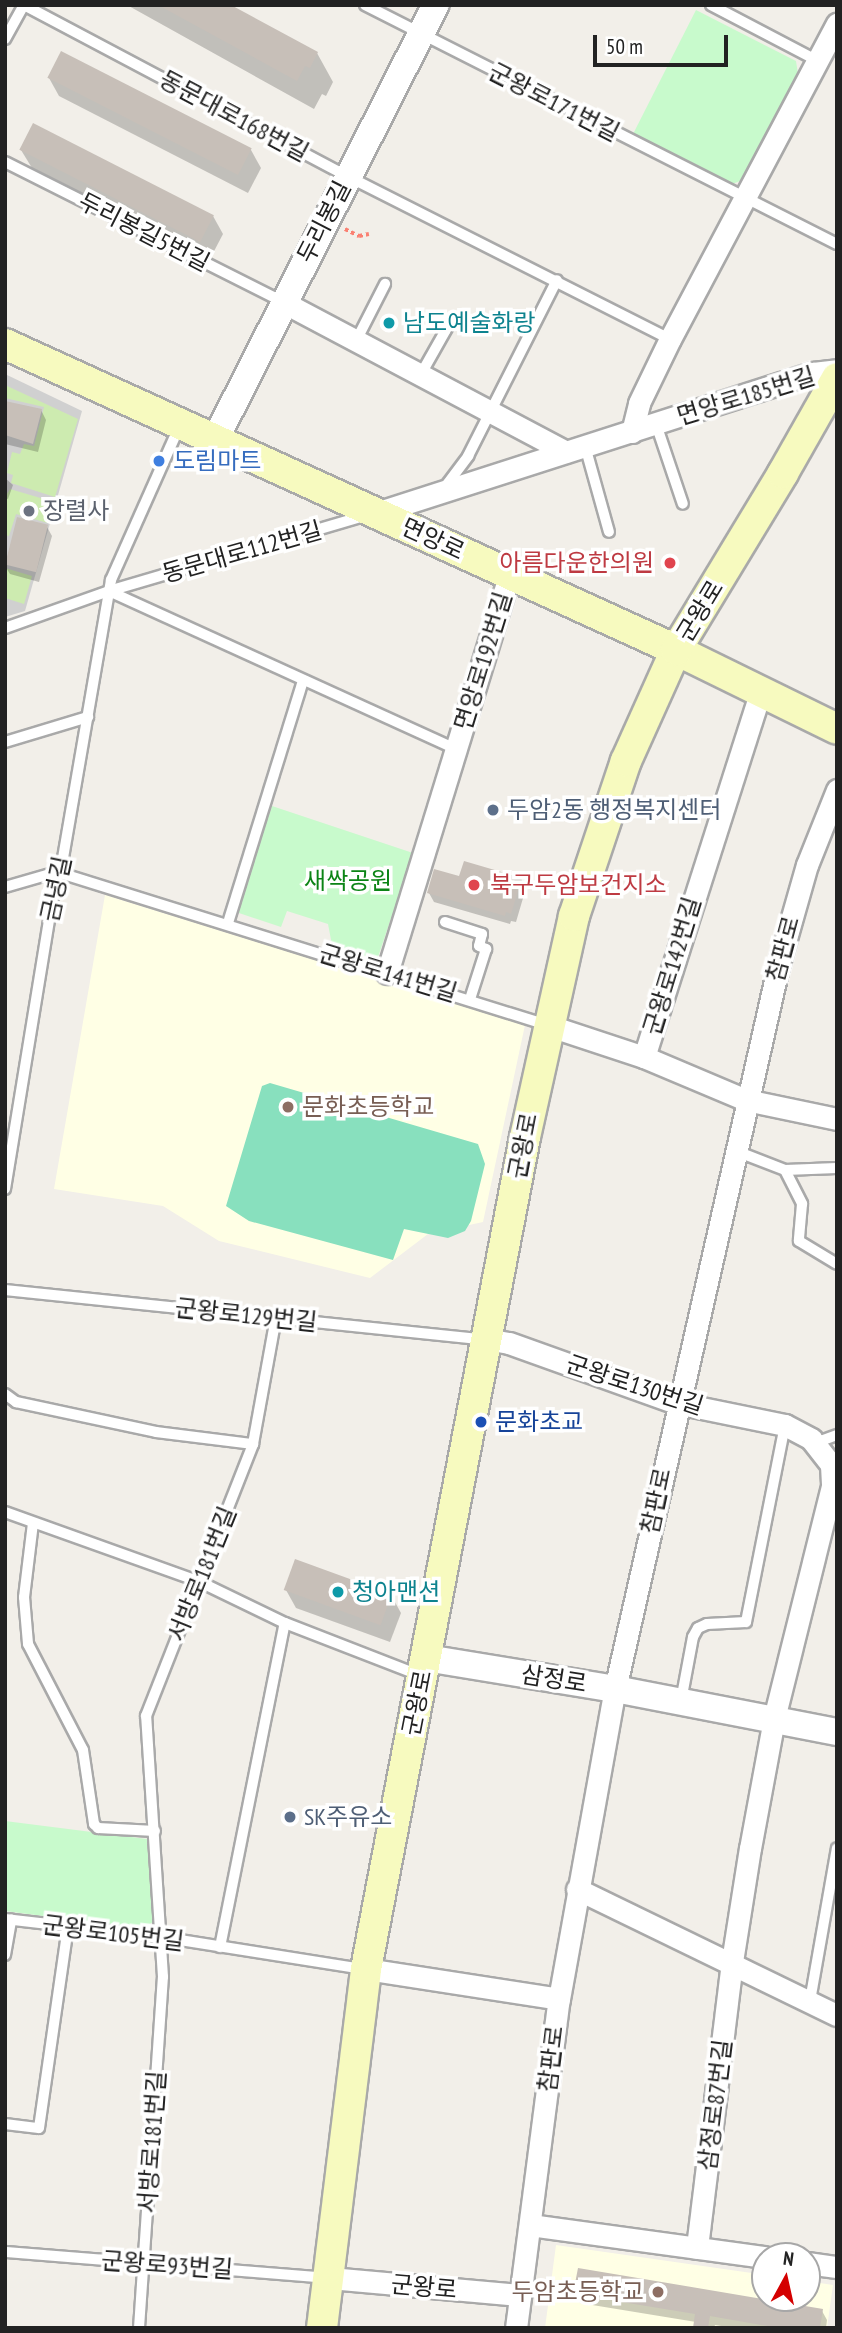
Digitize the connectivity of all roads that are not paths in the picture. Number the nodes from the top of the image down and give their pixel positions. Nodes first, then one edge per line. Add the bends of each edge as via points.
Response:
1 (24, 5) edge
2 (365, 5) edge
3 (436, 5) edge
4 (711, 5) edge
5 (837, 24) edge
6 (422, 34) junction
7 (5, 39) edge
8 (818, 61) junction
9 (5, 162) edge
10 (347, 176) junction
11 (744, 199) junction
12 (837, 244) edge
13 (556, 280) junction
14 (385, 284) dead end
15 (283, 302) junction
16 (451, 321) dead end
17 (357, 339) junction
18 (670, 339) junction
19 (5, 344) edge
20 (837, 370) edge
21 (421, 374) junction
22 (837, 378) edge
23 (491, 411) junction
24 (180, 424) junction
25 (656, 424) junction
26 (632, 432) junction
27 (215, 440) junction
28 (575, 449) junction
29 (443, 489) junction
30 (683, 503) dead end
31 (376, 513) junction
32 (609, 532) dead end
33 (510, 574) junction
34 (109, 591) junction
35 (5, 628) edge
36 (676, 650) junction
37 (303, 680) junction
38 (761, 691) junction
39 (88, 717) junction
40 (837, 729) edge
41 (5, 742) edge
42 (456, 749) junction
43 (837, 790) edge
44 (57, 872) junction
45 (5, 887) edge
46 (444, 922) dead end
47 (228, 923) junction
48 (387, 973) junction
49 (470, 999) junction
50 (547, 1025) junction
51 (644, 1057) junction
52 (746, 1100) junction
53 (837, 1119) edge
54 (736, 1151) junction
55 (837, 1168) edge
56 (785, 1170) junction
57 (5, 1189) edge
58 (837, 1264) edge
59 (5, 1290) edge
60 (276, 1318) junction
61 (486, 1339) junction
62 (5, 1394) edge
63 (677, 1403) junction
64 (785, 1424) junction
65 (837, 1435) edge
66 (815, 1443) junction
67 (253, 1444) junction
68 (834, 1487) edge
69 (5, 1512) edge
70 (33, 1523) junction
71 (198, 1581) junction
72 (285, 1623) junction
73 (424, 1667) junction
74 (615, 1689) junction
75 (681, 1701) junction
76 (774, 1719) junction
77 (837, 1732) edge
78 (155, 1831) junction
79 (837, 1848) edge
80 (577, 1889) junction
81 (8, 1920) edge
82 (68, 1927) junction
83 (161, 1937) junction
84 (220, 1947) junction
85 (5, 1955) edge
86 (732, 1962) junction
87 (366, 1969) junction
88 (559, 1999) junction
89 (810, 2001) junction
90 (837, 2015) edge
91 (5, 2124) edge
92 (530, 2225) junction
93 (697, 2248) junction
94 (5, 2252) edge
95 (751, 2256) edge
96 (144, 2264) junction
97 (329, 2278) junction
98 (520, 2295) junction
99 (139, 2328) edge
100 (322, 2328) edge
101 (516, 2328) edge

1 - 7 lane
1 - 10 lane, 동문대로168번길
2 - 6 lane, 군왕로171번길
3 - 6 street, 두리봉길
4 - 8 lane
5 - 8 street
6 - 10 street, 두리봉길
6 - 11 lane, 군왕로171번길
8 - 11 street
9 - 15 lane, 두리봉길5번길
10 - 13 lane, 동문대로168번길
10 - 15 street, 두리봉길
11 - 12 lane, 군왕로171번길
11 - 18 street
13 - 18 lane, 동문대로168번길
13 - 23 lane
14 - 17 lane
15 - 17 street
15 - 27 street, 두리봉길
16 - 21 lane
17 - 21 street
18 - 26 street, 면앙로185번길 via 639,403
19 - 24 main road, 면앙로
20 - 25 street, 면앙로185번길 via 813,373
21 - 23 street
22 - 36 main road, 군왕로
23 - 28 street
23 - 29 lane via 468,456
24 - 27 main road, 면앙로
24 - 34 lane
25 - 26 street, 면앙로185번길
25 - 30 lane, 면앙로185번길
26 - 28 street, 면앙로185번길
27 - 31 main road, 면앙로
28 - 29 street, 면앙로185번길
28 - 32 lane
29 - 31 street, 면앙로185번길
31 - 33 main road, 면앙로
31 - 34 lane, 동문대로112번길
33 - 36 main road, 면앙로
33 - 42 street, 면앙로192번길
34 - 35 lane, 동문대로112번길
34 - 37 lane, 동문대로112번길
34 - 39 lane, 금녕길
36 - 38 main road, 면앙로
36 - 50 main road, 군왕로 via 626,761 588,867
37 - 42 lane, 면앙로192번길
37 - 47 lane
38 - 40 main road, 면앙로
38 - 51 street, 군왕로142번길
39 - 41 lane
39 - 44 lane, 금녕길
42 - 48 street, 면앙로192번길
43 - 52 street, 참판로 via 794,908
44 - 45 lane
44 - 47 lane, 군왕로141번길
44 - 57 lane, 금녕길
46 - 49 lane via 482,934 479,946 486,948
47 - 48 lane, 군왕로141번길
48 - 49 lane, 군왕로141번길
49 - 50 lane, 군왕로141번길
50 - 51 street, 군왕로142번길
50 - 61 main road, 군왕로
51 - 52 street, 군왕로142번길
52 - 53 street, 군왕로142번길
52 - 54 street, 참판로
54 - 56 lane
54 - 63 street, 참판로
55 - 56 lane
56 - 58 lane via 802,1204 799,1241
59 - 60 lane, 군왕로129번길
60 - 61 lane, 군왕로129번길
60 - 67 lane, 서방로181번길
61 - 63 street, 군왕로130번길 via 509,1343
61 - 73 main road, 군왕로
62 - 67 lane via 16,1402 156,1432
63 - 64 street, 군왕로130번길
63 - 74 street, 참판로
64 - 66 street, 군왕로130번길
64 - 75 lane via 746,1622 698,1628
65 - 66 lane
66 - 68 street, 군왕로130번길 via 831,1465
67 - 71 lane, 서방로181번길
68 - 76 street
69 - 70 lane
70 - 71 lane
70 - 78 lane via 25,1626 33,1659 83,1750 94,1824 98,1828
71 - 72 lane
71 - 78 lane, 서방로181번길 via 146,1716
72 - 73 lane
72 - 84 lane, 군왕로105번길
73 - 74 street, 삼정로
73 - 87 main road, 군왕로
74 - 75 street, 삼정로
74 - 80 street, 참판로
75 - 76 street, 삼정로
76 - 77 street, 삼정로
76 - 86 street, 삼정로87번길
78 - 83 lane, 서방로181번길
79 - 89 lane
80 - 86 street
80 - 88 street, 참판로
81 - 82 lane, 군왕로105번길
81 - 85 lane
82 - 83 lane, 군왕로105번길
82 - 91 lane via 38,2128
83 - 84 lane, 군왕로105번길
83 - 96 lane, 서방로181번길 via 163,1977
84 - 87 lane, 군왕로105번길
86 - 89 street
86 - 93 street, 삼정로87번길
87 - 88 street
87 - 97 main road, 군왕로
88 - 92 street, 참판로
89 - 90 street
92 - 93 street
92 - 98 street, 참판로
93 - 95 street
94 - 96 lane, 군왕로93번길
96 - 97 lane, 군왕로93번길
96 - 99 lane, 서방로181번길
97 - 98 street, 군왕로
97 - 100 main road, 군왕로
98 - 101 street, 참판로

